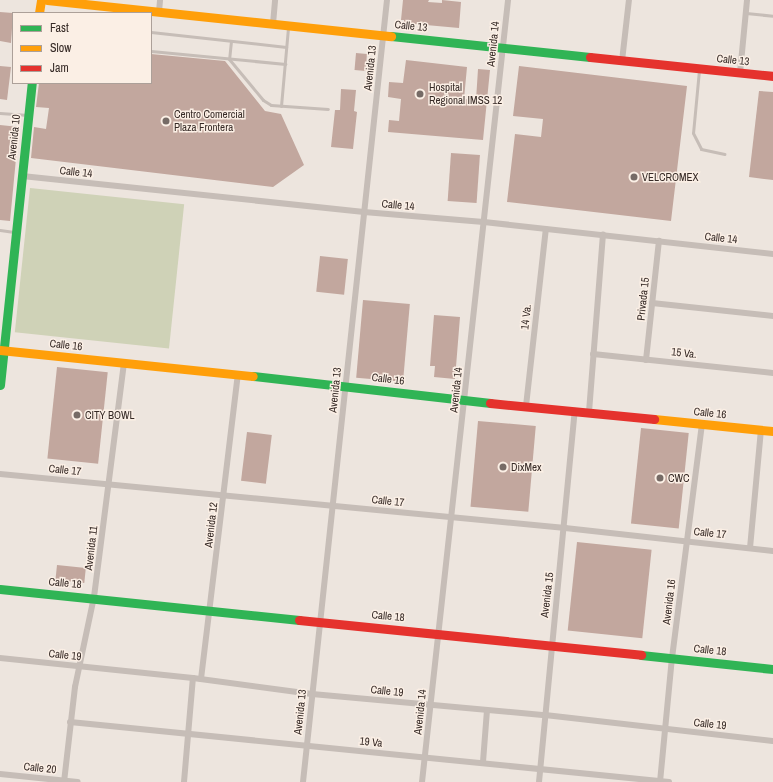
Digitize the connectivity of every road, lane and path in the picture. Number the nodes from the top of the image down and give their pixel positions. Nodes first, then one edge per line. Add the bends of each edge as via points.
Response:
1 (41, 0) edge
2 (47, 0) edge
3 (160, 0) edge
4 (275, 0) edge
5 (387, 0) edge
6 (508, 0) edge
7 (629, 0) edge
8 (747, 0) edge
9 (40, 12) edge
10 (139, 12) edge
11 (159, 12) junction
12 (746, 13) junction
13 (773, 16) edge
14 (273, 24) junction
15 (288, 26) junction
16 (152, 32) edge
17 (383, 36) junction
18 (231, 41) junction
19 (286, 47) junction
20 (503, 48) junction
21 (152, 51) edge
22 (229, 59) junction
23 (622, 60) junction
24 (285, 64) junction
25 (699, 68) junction
26 (740, 73) junction
27 (773, 76) edge
28 (32, 84) edge
29 (281, 106) junction
30 (328, 109) dead end
31 (0, 112) edge
32 (28, 115) junction
33 (724, 154) dead end
34 (22, 176) junction
35 (364, 212) junction
36 (484, 222) junction
37 (546, 229) junction
38 (0, 230) edge
39 (16, 232) junction
40 (603, 235) junction
41 (659, 241) junction
42 (773, 254) edge
43 (652, 303) junction
44 (773, 316) edge
45 (3, 350) edge
46 (593, 354) junction
47 (646, 360) junction
48 (124, 363) junction
49 (773, 373) edge
50 (238, 374) junction
51 (0, 385) edge
52 (345, 386) junction
53 (465, 400) junction
54 (526, 406) junction
55 (575, 411) junction
56 (589, 412) junction
57 (702, 424) junction
58 (761, 430) junction
59 (773, 431) edge
60 (0, 474) edge
61 (109, 485) junction
62 (224, 496) junction
63 (333, 506) junction
64 (452, 518) junction
65 (565, 528) junction
66 (686, 541) junction
67 (750, 548) junction
68 (773, 551) edge
69 (0, 588) edge
70 (94, 598) junction
71 (210, 610) junction
72 (320, 622) junction
73 (439, 633) junction
74 (551, 645) junction
75 (0, 658) edge
76 (672, 658) junction
77 (79, 666) junction
78 (773, 669) edge
79 (193, 678) junction
80 (201, 679) junction
81 (312, 694) junction
82 (431, 706) junction
83 (487, 710) junction
84 (546, 715) junction
85 (70, 722) junction
86 (664, 729) junction
87 (188, 734) junction
88 (773, 741) edge
89 (307, 745) junction
90 (425, 757) junction
91 (483, 762) junction
92 (541, 768) junction
93 (0, 774) edge
94 (64, 781) edge
95 (78, 782) edge
96 (184, 782) edge
97 (303, 782) edge
98 (422, 782) edge
99 (539, 782) edge
100 (660, 782) edge
101 (669, 782) edge

1 - 9 street
2 - 10 street, Calle 13
3 - 11 street
4 - 14 street
5 - 17 street, Avenida 13
6 - 20 street, Avenida 14
7 - 23 street
8 - 12 street
10 - 11 street, Calle 13
11 - 14 street, Calle 13
12 - 13 lane
12 - 26 street
14 - 15 street, Calle 13
15 - 17 street, Calle 13
15 - 19 lane
16 - 18 lane
17 - 20 street, Calle 13
17 - 35 street, Avenida 13
18 - 19 lane
18 - 22 lane
19 - 24 lane
20 - 23 street, Calle 13
20 - 36 street, Avenida 14
21 - 22 lane
22 - 24 lane
22 - 29 lane via 263,100 271,105
23 - 25 street, Calle 13
24 - 29 lane
25 - 26 street, Calle 13
25 - 33 lane via 692,133 701,149
26 - 27 street, Calle 13
28 - 32 street, Avenida 10
29 - 30 lane
31 - 32 lane
32 - 34 street, Avenida 10
34 - 35 street, Calle 14
34 - 39 street, Avenida 10
35 - 36 street, Calle 14
35 - 52 street, Avenida 13
36 - 37 street, Calle 14
36 - 53 street, Avenida 14
37 - 40 street, Calle 14
37 - 54 street, 14 Va.
38 - 39 lane
39 - 45 street, Avenida 10
40 - 41 street, Calle 14
40 - 46 street
41 - 42 street, Calle 14
41 - 43 street, Privada 15
43 - 44 street
43 - 47 street, Privada 15
45 - 48 street, Calle 16
45 - 51 street, Avenida 10
46 - 47 street, 15 Va.
46 - 56 street
47 - 49 street, 15 Va.
48 - 50 street, Calle 16
48 - 61 street, Avenida 11
50 - 52 street, Calle 16
50 - 62 street, Avenida 12
52 - 53 street, Calle 16
52 - 63 street, Avenida 13
53 - 54 street, Calle 16
53 - 64 street, Avenida 14
54 - 55 street, Calle 16
55 - 56 street, Calle 16
55 - 65 street, Avenida 15
56 - 57 street, Calle 16
57 - 58 street, Calle 16
57 - 66 street, Avenida 16
58 - 59 street, Calle 16
58 - 67 street
60 - 61 street, Calle 17
61 - 62 street, Calle 17
61 - 70 street, Avenida 11
62 - 63 street, Calle 17
62 - 71 street, Avenida 12
63 - 64 street, Calle 17
63 - 72 street, Avenida 13
64 - 65 street, Calle 17
64 - 73 street, Avenida 14
65 - 66 street, Calle 17
65 - 74 street, Avenida 15
66 - 67 street, Calle 17
66 - 76 street, Avenida 16
67 - 68 street, Calle 17
69 - 70 street, Calle 18
70 - 71 street, Calle 18
70 - 77 street, Avenida 11
71 - 72 street, Calle 18
71 - 80 street, Avenida 12
72 - 73 street, Calle 18
72 - 81 street, Avenida 13
73 - 74 street, Calle 18
73 - 82 street, Avenida 14
74 - 76 street, Calle 18
74 - 84 street, Avenida 15
75 - 77 street, Calle 19
76 - 78 street, Calle 18
76 - 86 street, Avenida 16
77 - 79 street, Calle 19
77 - 85 street, Avenida 11
79 - 80 street, Calle 19
79 - 87 street
80 - 81 street, Calle 19
81 - 82 street, Calle 19
81 - 89 street, Avenida 13
82 - 83 street, Calle 19
82 - 90 street, Avenida 14
83 - 84 street, Calle 19
83 - 91 street
84 - 86 street, Calle 19
84 - 92 street, Avenida 15
85 - 87 street, 19 Va
85 - 94 street, Avenida 11
86 - 88 street, Calle 19
86 - 100 street, Avenida 16
87 - 89 street, 19 Va
87 - 96 street
89 - 90 street, 19 Va
89 - 97 street, Avenida 13
90 - 91 street, 19 Va
90 - 98 street, Avenida 14
91 - 92 street, 19 Va
92 - 99 street, Avenida 15
92 - 100 street, 19 Va
93 - 94 street, Calle 20
94 - 95 street, Calle 20
100 - 101 street, 19 Va

